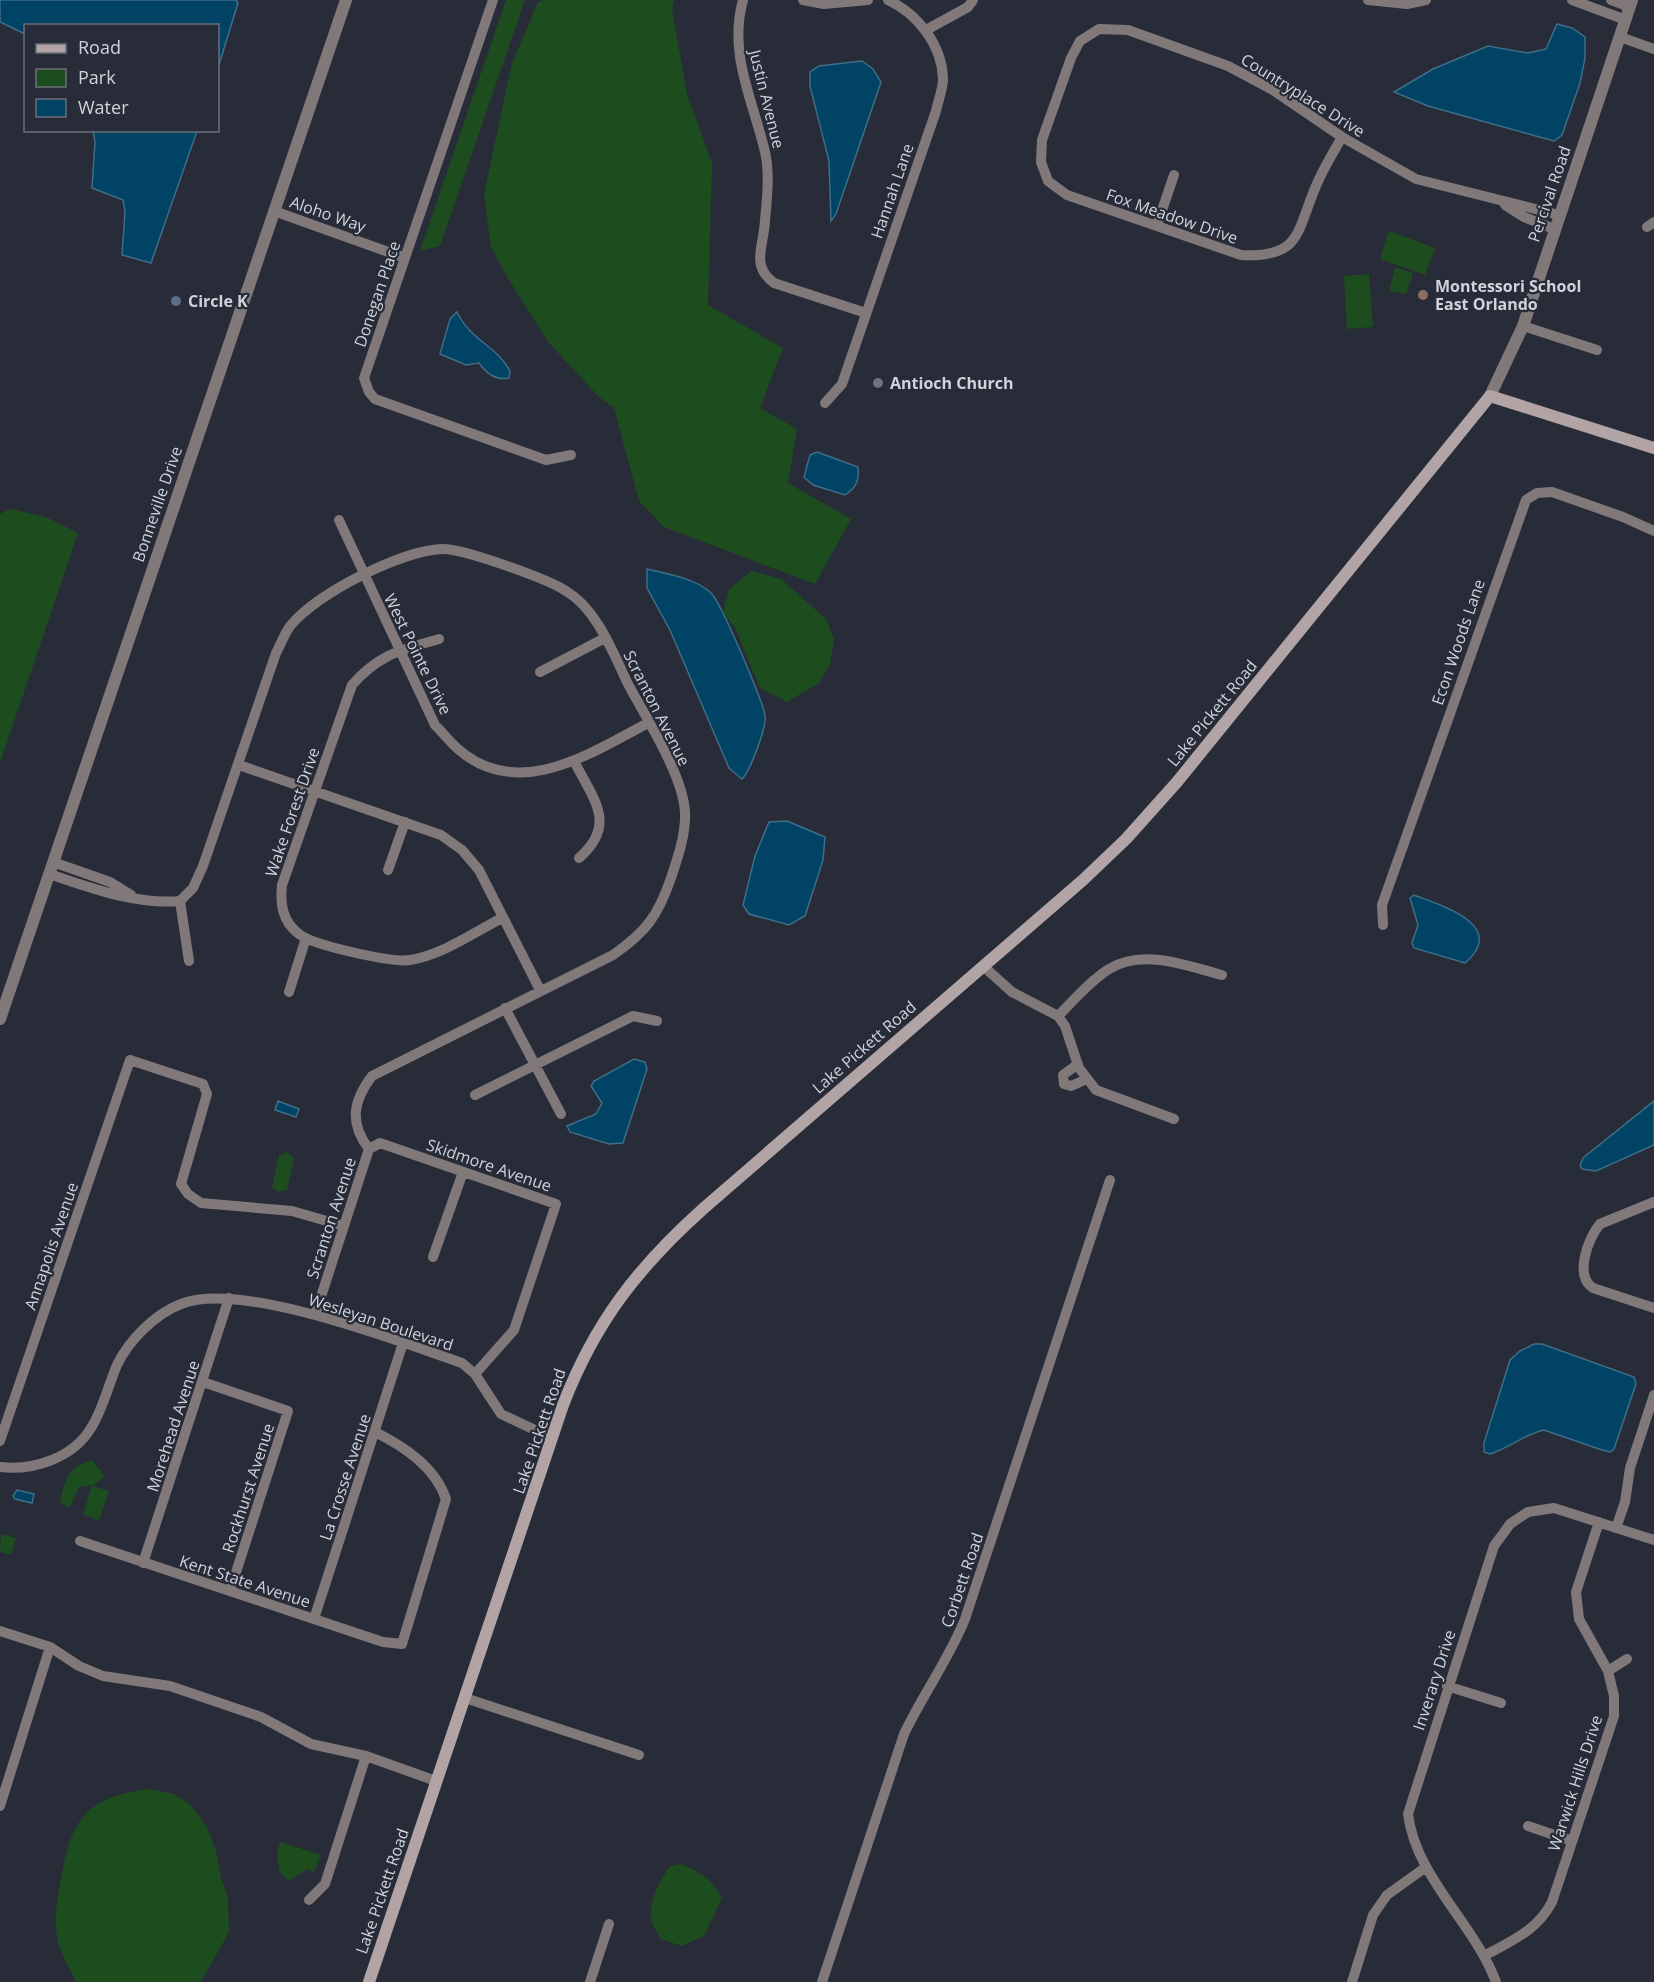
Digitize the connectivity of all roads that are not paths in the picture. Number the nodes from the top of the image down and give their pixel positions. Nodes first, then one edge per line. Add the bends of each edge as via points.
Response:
1 (346, 0) edge
2 (493, 0) edge
3 (742, 0) edge
4 (803, 0) edge
5 (868, 0) edge
6 (888, 0) edge
7 (973, 0) edge
8 (1368, 0) edge
9 (1426, 0) edge
10 (1572, 0) edge
11 (1611, 0) edge
12 (1631, 3) edge
13 (1626, 20) junction
14 (926, 30) junction
15 (1620, 37) junction
16 (1654, 49) edge
17 (1342, 137) junction
18 (1174, 175) dead end
19 (1067, 195) joint
20 (1502, 203) junction
21 (274, 211) junction
22 (1559, 215) junction
23 (1157, 225) junction
24 (1554, 229) junction
25 (405, 258) junction
26 (866, 313) junction
27 (1522, 326) junction
28 (1597, 350) dead end
29 (1490, 396) junction
30 (825, 403) dead end
31 (1654, 448) edge
32 (572, 455) dead end
33 (339, 520) dead end
34 (1654, 531) edge
35 (363, 575) junction
36 (605, 638) junction
37 (439, 639) dead end
38 (400, 650) junction
39 (540, 672) dead end
40 (648, 723) junction
41 (574, 761) junction
42 (239, 765) junction
43 (315, 792) junction
44 (405, 822) junction
45 (579, 858) dead end
46 (51, 868) junction
47 (388, 870) dead end
48 (180, 901) junction
49 (502, 918) junction
50 (1383, 925) dead end
51 (306, 938) junction
52 (189, 961) dead end
53 (983, 966) junction
54 (1222, 975) dead end
55 (540, 990) junction
56 (289, 992) dead end
57 (505, 1008) junction
58 (1058, 1016) junction
59 (0, 1019) edge
60 (657, 1021) dead end
61 (1078, 1064) junction
62 (535, 1065) junction
63 (1087, 1079) junction
64 (475, 1095) dead end
65 (561, 1114) dead end
66 (1174, 1119) dead end
67 (369, 1149) junction
68 (463, 1172) junction
69 (1110, 1180) dead end
70 (1654, 1202) edge
71 (344, 1226) junction
72 (433, 1257) dead end
73 (229, 1298) junction
74 (1654, 1308) edge
75 (315, 1315) junction
76 (403, 1343) junction
77 (475, 1374) junction
78 (203, 1382) junction
79 (1654, 1395) edge
80 (375, 1432) junction
81 (552, 1438) junction
82 (0, 1441) edge
83 (0, 1467) edge
84 (1599, 1522) junction
85 (1616, 1528) junction
86 (1654, 1540) edge
87 (80, 1541) dead end
88 (143, 1563) junction
89 (230, 1591) junction
90 (314, 1619) junction
91 (0, 1631) edge
92 (50, 1647) junction
93 (1627, 1659) dead end
94 (1608, 1671) junction
95 (1448, 1686) junction
96 (465, 1698) junction
97 (1501, 1703) dead end
98 (639, 1755) dead end
99 (366, 1756) junction
100 (436, 1781) junction
101 (0, 1806) edge
102 (1528, 1826) dead end
103 (1572, 1841) junction
104 (1426, 1867) junction
105 (309, 1900) dead end
106 (609, 1924) dead end
107 (1484, 1956) junction
108 (369, 1982) edge
109 (590, 1982) edge
110 (822, 1982) edge
111 (1352, 1982) edge
112 (1496, 1982) edge

1 - 21 street, Bonneville Drive
2 - 25 street, Donegan Place
3 - 26 street, Justin Avenue via 736,24 739,61 766,154 766,205 759,263 762,274 774,283
4 - 5 street via 824,4
6 - 14 street, Hannah Lane via 905,8
7 - 14 street via 961,12
8 - 9 street via 1407,4
10 - 13 street
11 - 12 street
12 - 13 street, Percival Road
13 - 15 street, Percival Road
14 - 26 street, Hannah Lane via 938,55 943,80 936,111
15 - 16 street
15 - 22 street, Percival Road
17 - 19 street, Countryplace Drive via 1273,90 1228,66 1128,30 1099,29 1080,41 1071,58 1042,140 1041,162 1048,181
17 - 20 street, Countryplace Drive via 1416,179
17 - 23 street, Fox Meadow Drive via 1316,186 1301,229 1288,246 1267,256 1241,255
18 - 23 street
19 - 23 street, Fox Meadow Drive
20 - 22 street, Countryplace Drive
20 - 24 street, Countryplace Drive
21 - 25 street, Aloho Way
21 - 46 street, Bonneville Drive
22 - 24 street, Percival Road
24 - 27 street, Percival Road
25 - 32 street, Donegan Place via 364,378 369,392 375,399 546,460
26 - 30 street, Hannah Lane via 842,384
27 - 28 street
27 - 29 street, Percival Road
29 - 31 main road
29 - 53 main road, Lake Pickett Road via 1156,806 1102,862
33 - 35 street, West Pointe Drive
34 - 50 street, Econ Woods Lane via 1552,492 1537,493 1526,500 1382,905
35 - 36 street, Scranton Avenue via 414,552 445,549 471,555 567,591 589,612
35 - 38 street, West Pointe Drive
35 - 42 street, Scranton Avenue via 311,605 290,626 276,653
36 - 39 street
36 - 40 street, Scranton Avenue
37 - 38 street, Wake Forest Drive
38 - 41 street, West Pointe Drive via 435,725 459,750 482,764 519,774
38 - 43 street, Wake Forest Drive via 368,666 352,685
40 - 41 street, West Pointe Drive
40 - 55 street, Scranton Avenue via 678,782 685,811 678,855 663,899 638,937 613,955
41 - 45 street via 597,807 601,829 595,844
42 - 43 street
42 - 48 street, Scranton Avenue via 196,880
43 - 44 street
43 - 51 street, Wake Forest Drive via 282,885 280,904 286,919
44 - 47 street
44 - 49 street via 441,835 462,850 479,870
46 - 48 street via 105,893 159,903
46 - 59 street, Bonneville Drive
48 - 52 street
49 - 51 street, Wake Forest Drive via 433,954 409,960 388,961
49 - 55 street
51 - 56 street
53 - 58 street via 1012,992
53 - 81 main road, Lake Pickett Road via 704,1208 644,1265 589,1345
54 - 58 street via 1166,961 1137,960 1110,968
55 - 57 street, Scranton Avenue
57 - 62 street
57 - 67 street, Scranton Avenue via 372,1076 359,1093 355,1121
58 - 61 street
60 - 62 street via 633,1016
61 - 63 street
61 - 63 street via 1063,1075 1064,1084 1071,1086
62 - 64 street
62 - 65 street
63 - 66 street via 1102,1093
67 - 68 street, Skidmore Avenue via 380,1143
67 - 71 street, Scranton Avenue
68 - 72 street
68 - 77 street, Skidmore Avenue via 556,1204 514,1330
69 - 110 street, Corbett Road via 965,1619 954,1648 923,1695 904,1734
70 - 74 street via 1600,1224 1584,1267 1586,1281 1593,1288
71 - 75 street, Scranton Avenue
71 - 82 street, Annapolis Avenue via 292,1211 201,1203 188,1194 181,1184 207,1094 203,1084 130,1060
73 - 75 street, Wesleyan Boulevard
73 - 78 street, Morehead Avenue
73 - 83 street, Wesleyan Boulevard via 182,1304 134,1339 117,1364 91,1429 77,1445 58,1458 29,1467
75 - 76 street, Wesleyan Boulevard
76 - 77 street, Wesleyan Boulevard via 462,1364
76 - 80 street, La Crosse Avenue
77 - 81 street, Wesleyan Boulevard via 501,1414
78 - 88 street, Morehead Avenue
78 - 89 street, Rockhurst Avenue via 288,1411
79 - 85 street via 1630,1468
80 - 90 street, La Crosse Avenue
80 - 90 street, Kent State Avenue via 400,1445 428,1468 446,1499 402,1644 383,1642
81 - 96 main road, Lake Pickett Road
84 - 85 street, Inverary Drive
84 - 94 street, Warwick Hills Drive via 1576,1592 1579,1619
84 - 95 street, Inverary Drive via 1554,1508 1528,1512 1510,1524 1494,1546
85 - 86 street, Inverary Drive
87 - 88 street, Kent State Avenue
88 - 89 street, Kent State Avenue
89 - 90 street, Kent State Avenue
91 - 92 street
92 - 99 street via 103,1676 170,1686 261,1717 311,1744
92 - 101 street
93 - 94 street
94 - 103 street, Warwick Hills Drive via 1614,1716
95 - 97 street
95 - 104 street, Inverary Drive via 1408,1814 1411,1834
96 - 98 street
96 - 100 main road, Lake Pickett Road
99 - 100 street
99 - 105 street via 324,1884
100 - 108 main road, Lake Pickett Road
102 - 103 street
103 - 107 street, Warwick Hills Drive via 1544,1919
104 - 107 street, Inverary Drive
104 - 111 street via 1387,1894 1373,1915
106 - 109 street
107 - 112 street, Inverary Drive

